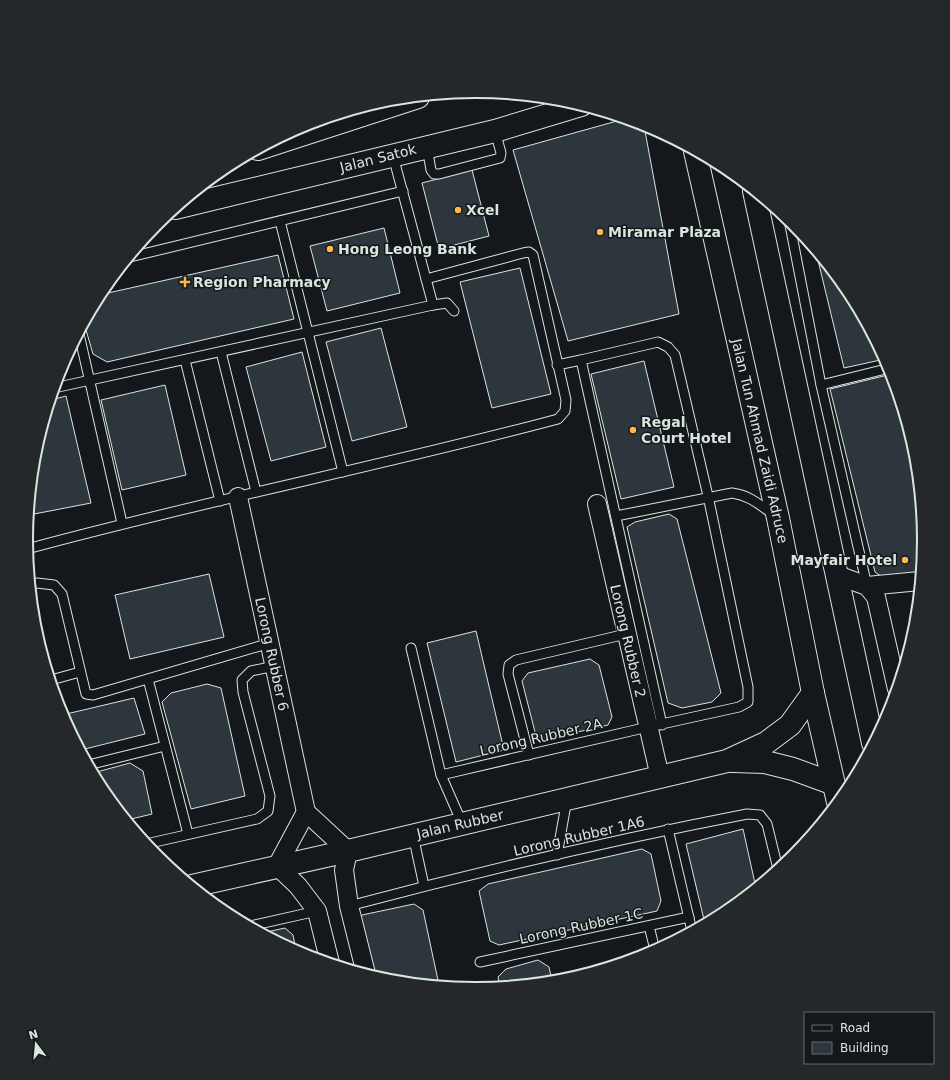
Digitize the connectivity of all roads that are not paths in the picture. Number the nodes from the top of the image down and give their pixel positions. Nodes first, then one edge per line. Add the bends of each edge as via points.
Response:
1 (391, 106) edge
2 (570, 108) edge
3 (495, 130) junction
4 (296, 137) edge
5 (427, 146) junction
6 (393, 154) junction
7 (696, 157) edge
8 (403, 191) junction
9 (756, 199) edge
10 (188, 205) edge
11 (280, 221) junction
12 (791, 231) edge
13 (139, 254) edge
14 (426, 279) junction
15 (433, 305) junction
16 (454, 311) dead end
17 (308, 333) junction
18 (81, 342) edge
19 (221, 352) junction
20 (185, 360) junction
21 (581, 360) junction
22 (557, 365) junction
23 (882, 370) edge
24 (89, 380) junction
25 (821, 385) junction
26 (61, 386) edge
27 (343, 472) junction
28 (256, 492) junction
29 (708, 496) junction
30 (238, 497) junction
31 (220, 501) junction
32 (597, 504) dead end
33 (616, 516) junction
34 (778, 518) junction
35 (122, 523) junction
36 (33, 547) edge
37 (836, 575) junction
38 (915, 581) edge
39 (35, 583) edge
40 (867, 586) junction
41 (626, 634) junction
42 (270, 644) junction
43 (412, 648) dead end
44 (275, 666) junction
45 (80, 672) junction
46 (55, 679) edge
47 (895, 679) edge
48 (148, 680) junction
49 (813, 693) junction
50 (655, 726) junction
51 (871, 735) edge
52 (165, 746) junction
53 (529, 755) junction
54 (727, 761) junction
55 (93, 763) edge
56 (441, 775) junction
57 (660, 777) junction
58 (836, 793) edge
59 (567, 799) junction
60 (306, 812) junction
61 (462, 823) junction
62 (668, 830) junction
63 (188, 834) junction
64 (413, 835) junction
65 (153, 842) edge
66 (348, 851) junction
67 (557, 855) junction
68 (777, 863) edge
69 (277, 866) junction
70 (198, 884) edge
71 (424, 886) junction
72 (349, 906) junction
73 (317, 911) junction
74 (688, 917) junction
75 (257, 924) edge
76 (649, 926) junction
77 (690, 926) edge
78 (653, 944) edge
79 (329, 957) edge
80 (480, 962) dead end
81 (364, 968) edge

1 - 4 main road
2 - 3 main road, Jalan Satok
3 - 5 main road, Jalan Satok
3 - 5 lane via 500,158 440,174 434,174 431,170
5 - 6 main road, Jalan Satok
6 - 8 lane
6 - 10 main road, Jalan Satok
7 - 34 main road, Jalan Tun Ahmad Zaidi Adruce
8 - 11 lane
8 - 14 lane
9 - 37 main road
11 - 13 lane
11 - 17 lane
12 - 25 lane
14 - 15 lane
14 - 22 lane via 529,252 533,255
15 - 16 lane via 447,303
15 - 17 lane
17 - 19 lane
17 - 27 lane
18 - 24 lane
19 - 20 lane
19 - 28 lane
20 - 24 lane
20 - 31 lane
21 - 22 lane
21 - 29 lane via 658,342 668,347 675,356
21 - 33 lane
22 - 27 lane via 566,400 565,411 558,419
23 - 25 lane
24 - 26 lane
24 - 35 lane
25 - 40 lane
27 - 28 lane
28 - 30 lane
29 - 33 lane
29 - 34 lane via 743,494
29 - 50 lane, Lorong Rubber 2A via 748,687 748,702 739,707
30 - 31 lane
30 - 42 street, Lorong Rubber 6
31 - 35 lane
32 - 41 street, Lorong Rubber 2
33 - 50 lane
34 - 49 main road, Jalan Tun Ahmad Zaidi Adruce
35 - 36 lane
37 - 40 street
37 - 51 main road
38 - 40 street
39 - 45 lane via 54,585 62,594
40 - 47 street via 876,597
41 - 50 street, Lorong Rubber 2
41 - 53 lane via 516,660 509,665 508,674
42 - 44 street, Lorong Rubber 6
42 - 48 lane
43 - 56 lane
44 - 60 street, Lorong Rubber 6
44 - 63 lane via 251,670 242,680 270,796 268,811 257,819
45 - 46 lane
45 - 48 lane via 86,694 93,695
48 - 52 lane
49 - 54 main road, Jalan Rubber via 790,725 766,743
49 - 58 main road, Jalan Tun Ahmad Zaidi Adruce
50 - 53 lane, Lorong Rubber 2A
50 - 57 street, Lorong Rubber 2
52 - 55 lane
52 - 63 lane
53 - 56 lane, Lorong Rubber 2A
54 - 57 main road, Jalan Rubber
54 - 58 main road, Jalan Rubber via 765,762 793,769
56 - 61 lane
57 - 59 main road, Jalan Rubber
59 - 61 main road, Jalan Rubber
59 - 67 lane
60 - 66 street
60 - 69 street
61 - 64 main road, Jalan Rubber
62 - 67 lane, Lorong Rubber 1A6
62 - 68 lane, Lorong Rubber 1A6 via 747,814 760,815 767,824
62 - 74 lane
63 - 65 lane
64 - 66 main road, Jalan Rubber
64 - 71 lane
66 - 69 main road, Jalan Rubber
66 - 72 street via 344,870
67 - 71 lane, Lorong Rubber 1A6
69 - 70 main road, Jalan Rubber
69 - 73 street via 298,886
71 - 72 lane, Lorong Rubber 1A6
72 - 81 street
73 - 75 lane
73 - 79 street
74 - 76 lane, Lorong Rubber 1C
74 - 77 lane
76 - 78 lane
76 - 80 lane, Lorong Rubber 1C

